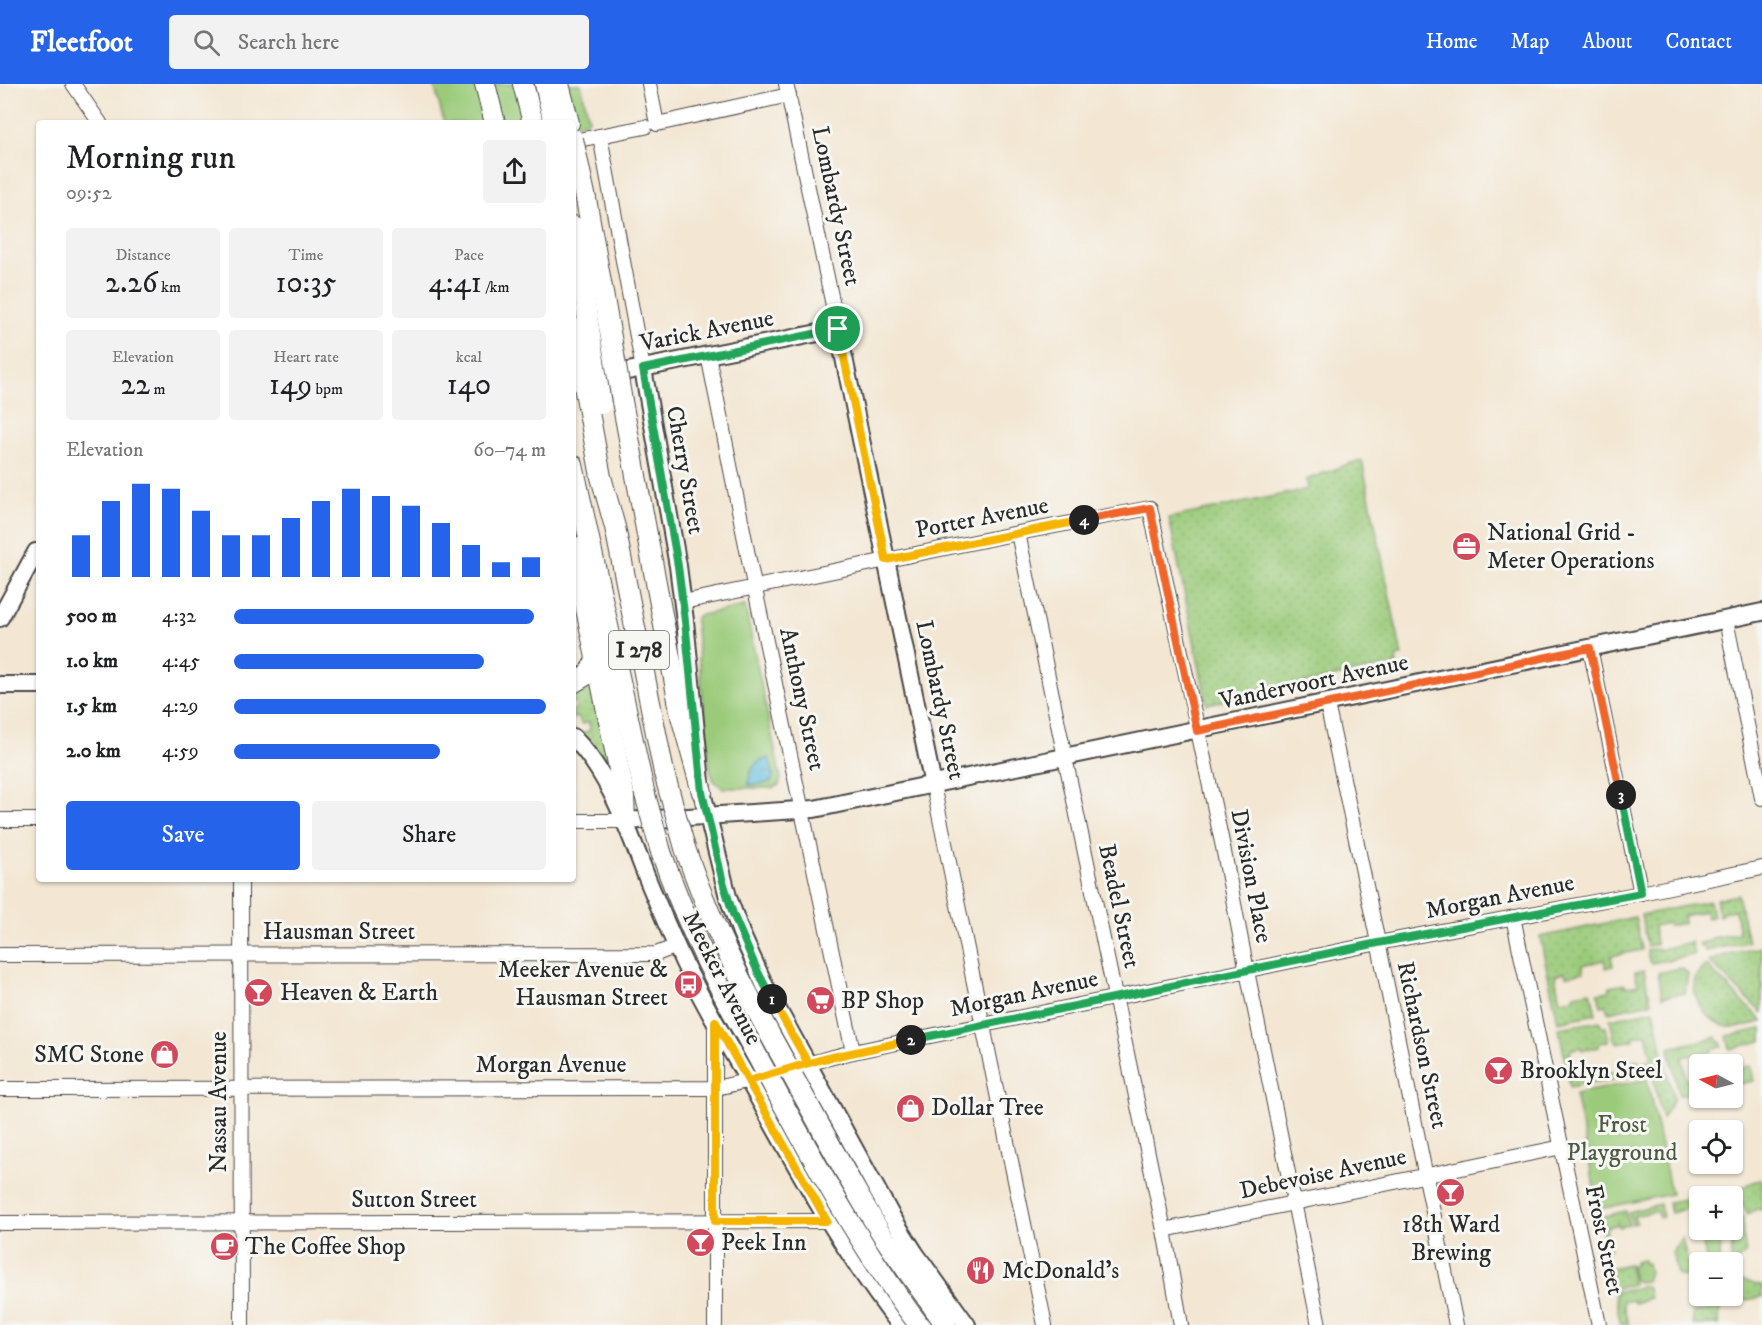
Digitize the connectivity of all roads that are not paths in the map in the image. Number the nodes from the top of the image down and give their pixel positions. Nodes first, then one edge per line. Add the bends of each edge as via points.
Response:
1 (73, 84) edge
2 (485, 84) edge
3 (523, 84) edge
4 (545, 84) edge
5 (559, 84) edge
6 (649, 84) edge
7 (788, 90) edge
8 (493, 117) edge
9 (98, 120) edge
10 (532, 120) edge
11 (553, 120) edge
12 (568, 120) edge
13 (651, 125) junction
14 (600, 136) junction
15 (576, 140) edge
16 (576, 154) edge
17 (576, 257) edge
18 (844, 328) junction
19 (576, 333) edge
20 (585, 349) junction
21 (708, 356) junction
22 (643, 369) junction
23 (576, 381) edge
24 (576, 479) edge
25 (1150, 508) joint
26 (1018, 533) junction
27 (36, 554) edge
28 (576, 560) edge
29 (886, 560) junction
30 (755, 588) junction
31 (683, 602) junction
32 (1762, 612) edge
33 (0, 618) edge
34 (1726, 620) junction
35 (1590, 648) junction
36 (597, 659) junction
37 (576, 681) edge
38 (0, 685) edge
39 (36, 686) edge
40 (1327, 704) junction
41 (1197, 731) junction
42 (576, 741) edge
43 (1065, 758) junction
44 (933, 785) junction
45 (702, 792) junction
46 (1762, 798) edge
47 (802, 810) junction
48 (707, 816) junction
49 (0, 820) edge
50 (36, 820) edge
51 (576, 821) edge
52 (626, 821) junction
53 (1762, 868) edge
54 (241, 882) edge
55 (1641, 893) junction
56 (1512, 917) junction
57 (1378, 943) junction
58 (677, 946) junction
59 (241, 954) junction
60 (0, 955) edge
61 (1246, 972) junction
62 (1115, 998) junction
63 (715, 1021) junction
64 (984, 1025) junction
65 (853, 1052) junction
66 (808, 1063) junction
67 (748, 1081) junction
68 (241, 1088) junction
69 (715, 1088) junction
70 (0, 1089) edge
71 (1562, 1147) junction
72 (1426, 1175) junction
73 (1295, 1203) junction
74 (715, 1221) junction
75 (827, 1221) junction
76 (0, 1223) edge
77 (242, 1223) junction
78 (1164, 1230) junction
79 (242, 1325) edge
80 (716, 1325) edge
81 (900, 1325) edge
82 (919, 1325) edge
83 (946, 1325) edge
84 (967, 1325) edge
85 (1045, 1325) edge
86 (1181, 1325) edge
87 (1319, 1325) edge
88 (1456, 1325) edge
89 (1599, 1325) edge

1 - 9 street
2 - 8 highway
3 - 10 highway
4 - 11 highway
5 - 12 highway
6 - 13 street
7 - 13 street
7 - 18 street, Lombardy Street
13 - 14 street
14 - 15 street
14 - 22 street, Cherry Street
16 - 45 highway, bridge via 679,706
17 - 20 highway, I 278
18 - 21 main road, Varick Avenue
18 - 29 main road, Lombardy Street
19 - 20 highway, I 278
20 - 83 highway, I 278, bridge via 614,476 615,527 664,773 698,886 769,1033 868,1213
21 - 22 main road, Varick Avenue
21 - 30 street, Anthony Street
22 - 23 main road, Varick Avenue
22 - 31 main road, Cherry Street
24 - 82 highway, I 278, bridge via 644,791 661,852 684,912 700,950 840,1207
25 - 26 street, Porter Avenue
25 - 41 street, Division Place
26 - 29 street, Porter Avenue
26 - 43 street, Beadel Street
27 - 33 main road
28 - 36 highway
29 - 30 street, Porter Avenue
29 - 44 main road, Lombardy Street
30 - 31 street, Porter Avenue
30 - 47 street, Anthony Street
31 - 45 main road, Cherry Street
32 - 34 main road, Vandervoort Avenue
34 - 35 main road, Vandervoort Avenue
34 - 46 street
35 - 40 main road, Vandervoort Avenue
35 - 55 street
36 - 37 highway via 588,674
36 - 52 highway
38 - 39 main road
40 - 41 main road, Vandervoort Avenue
40 - 57 street, Richardson Street
41 - 43 main road, Vandervoort Avenue
41 - 61 street, Division Place
42 - 52 main road, Meeker Avenue via 602,776
43 - 44 main road, Vandervoort Avenue
43 - 62 street, Beadel Street
44 - 47 main road, Vandervoort Avenue
44 - 64 street, Lombardy Street
45 - 48 main road, Cherry Street
47 - 48 main road, Vandervoort Avenue
47 - 65 street, Anthony Street
48 - 52 main road, Vandervoort Avenue
48 - 66 main road, Meeker Avenue via 741,933
49 - 50 street
51 - 52 street
52 - 58 main road, Meeker Avenue
53 - 55 street, Morgan Avenue
54 - 59 street, Nassau Avenue
55 - 56 street, Morgan Avenue
56 - 57 street, Morgan Avenue
56 - 71 street, Frost Street
57 - 61 street, Morgan Avenue
57 - 72 street, Richardson Street
58 - 59 street, Hausman Street via 656,954
58 - 63 main road, Meeker Avenue
59 - 60 street, Hausman Street
59 - 68 street, Nassau Avenue
61 - 62 street, Morgan Avenue
61 - 73 street, Division Place
62 - 64 street, Morgan Avenue
62 - 78 street, Beadel Street
63 - 67 main road, Meeker Avenue
63 - 69 street
64 - 65 street, Morgan Avenue
64 - 85 street, Lombardy Street
65 - 66 street, Morgan Avenue
66 - 67 street, Morgan Avenue
66 - 84 main road, Meeker Avenue via 898,1227
67 - 69 street, Morgan Avenue
67 - 75 main road, Meeker Avenue
68 - 69 street, Morgan Avenue
68 - 70 street, Morgan Avenue
68 - 77 street, Nassau Avenue
69 - 74 street
71 - 72 street, Debevoise Avenue
71 - 89 street, Frost Street
72 - 73 street, Debevoise Avenue
72 - 88 street, Richardson Street
73 - 78 street, Debevoise Avenue
73 - 87 street, Division Place
74 - 75 street, Sutton Street
74 - 77 street, Sutton Street
74 - 80 street
75 - 81 main road, Meeker Avenue
76 - 77 street, Sutton Street
77 - 79 street, Nassau Avenue
78 - 86 street, Beadel Street

